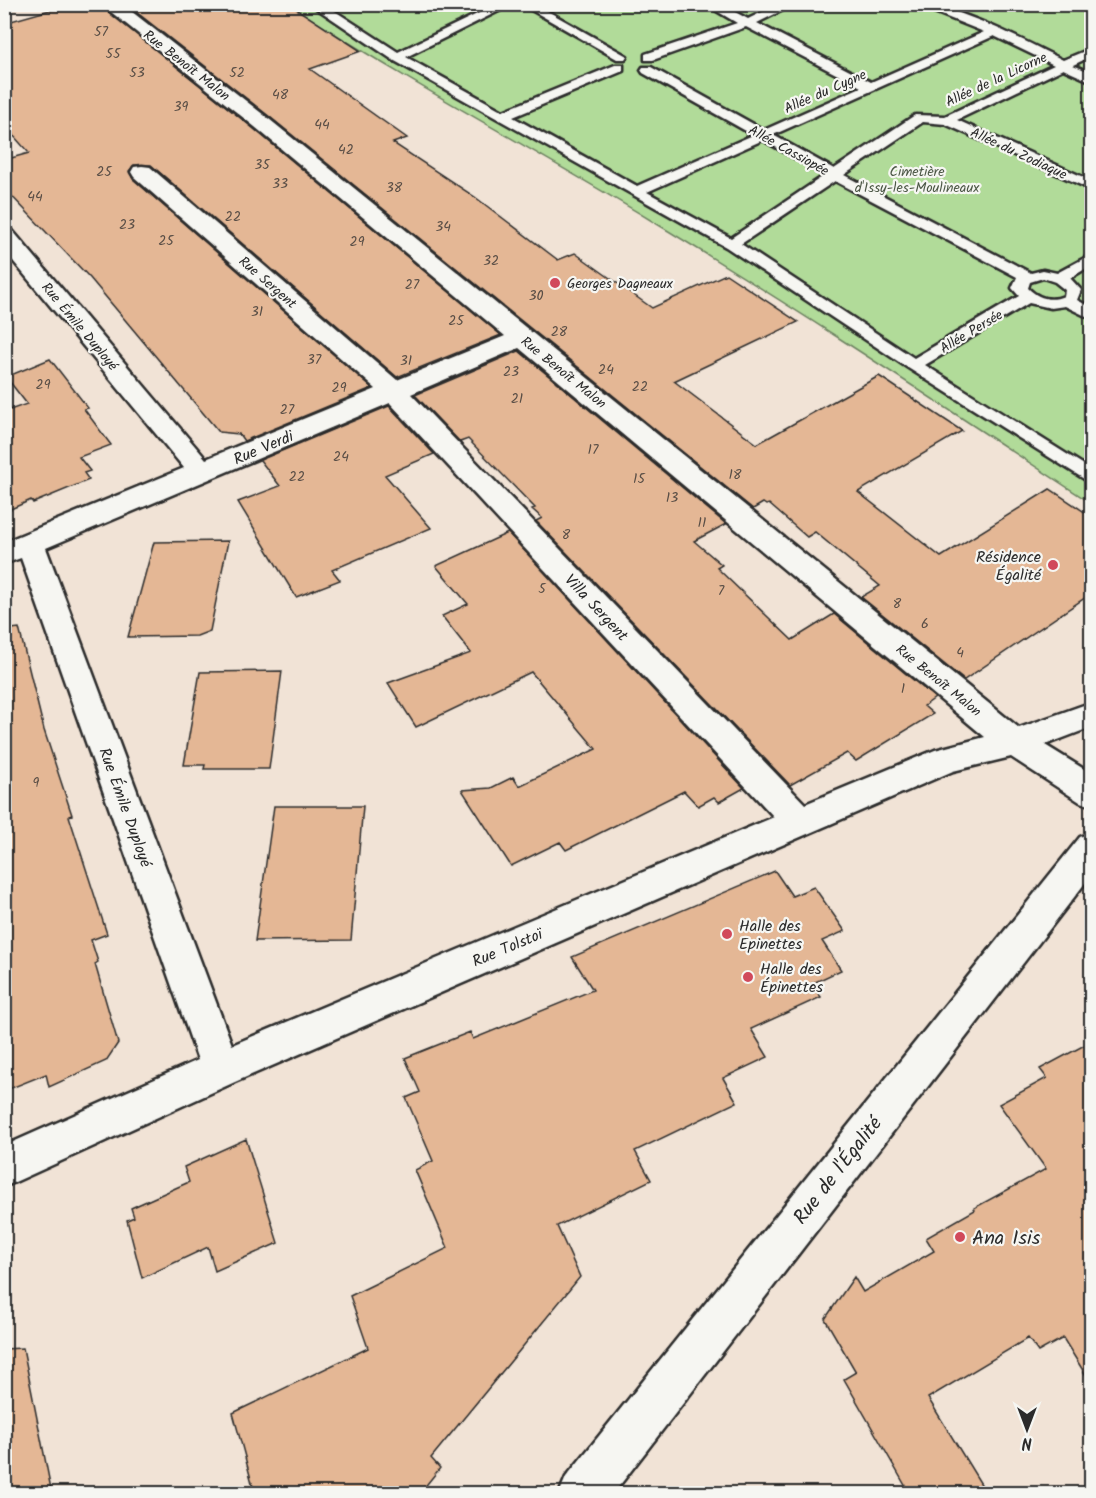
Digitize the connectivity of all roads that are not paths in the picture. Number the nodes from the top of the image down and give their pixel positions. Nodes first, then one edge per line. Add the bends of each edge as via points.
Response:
1 (110, 4) edge
2 (315, 4) edge
3 (508, 4) edge
4 (526, 4) edge
5 (710, 4) edge
6 (790, 4) edge
7 (919, 4) edge
8 (748, 23) junction
9 (994, 33) junction
10 (1092, 51) edge
11 (397, 57) junction
12 (634, 63) junction
13 (1062, 65) junction
14 (1092, 78) edge
15 (871, 87) junction
16 (503, 116) junction
17 (947, 120) junction
18 (763, 135) junction
19 (142, 172) dead end
20 (833, 174) junction
21 (1092, 186) edge
22 (635, 192) junction
23 (4, 235) edge
24 (732, 244) junction
25 (1092, 258) edge
26 (1028, 277) junction
27 (1059, 278) junction
28 (1028, 297) junction
29 (1067, 301) junction
30 (1092, 314) edge
31 (522, 338) junction
32 (914, 365) junction
33 (394, 391) junction
34 (202, 472) junction
35 (1092, 478) edge
36 (18, 550) edge
37 (1092, 714) edge
38 (1015, 743) junction
39 (1092, 792) edge
40 (800, 822) junction
41 (1092, 847) edge
42 (221, 1069) junction
43 (4, 1167) edge
44 (583, 1494) edge

1 - 31 street, Rue Benoît Malon via 262,123
2 - 11 lane
3 - 11 lane
4 - 12 lane, Allée Cassiopée
5 - 8 lane
6 - 8 lane
7 - 9 lane
8 - 12 lane
8 - 15 lane
9 - 13 lane
9 - 15 lane, Allée du Cygne
10 - 13 lane, Allée de la Licorne
11 - 16 lane
12 - 16 lane
12 - 18 lane, Allée Cassiopée
13 - 14 lane
13 - 17 lane, Allée de la Licorne
15 - 18 lane, Allée du Cygne
16 - 22 lane
17 - 20 lane, Allée de la Licorne via 920,118
17 - 21 lane, Allée du Zodiaque
18 - 20 lane, Allée Cassiopée
18 - 22 lane, Allée du Cygne
19 - 33 street, Rue Sergent
20 - 24 lane, Allée de la Licorne
20 - 26 lane, Allée Cassiopée
22 - 24 lane
23 - 34 street, Rue Émile Duployé
24 - 32 lane
25 - 27 lane
26 - 27 lane via 1043,274
26 - 28 lane via 1020,288
27 - 29 lane via 1073,290
28 - 29 lane via 1052,304
28 - 32 lane, Allée Persée
29 - 30 lane
31 - 33 street, Rue Verdi
31 - 38 street, Rue Benoît Malon
32 - 35 lane
33 - 34 street, Rue Verdi
33 - 40 street, Villa Sergent
34 - 36 street, Rue Verdi
36 - 42 street, Rue Émile Duployé
37 - 38 street, Rue Tolstoï
38 - 39 street, Rue Benoît Malon
38 - 40 street, Rue Tolstoï via 947,759
40 - 42 street, Rue Tolstoï
41 - 44 street, Rue de l'Égalité
42 - 43 street, Rue Tolstoï

